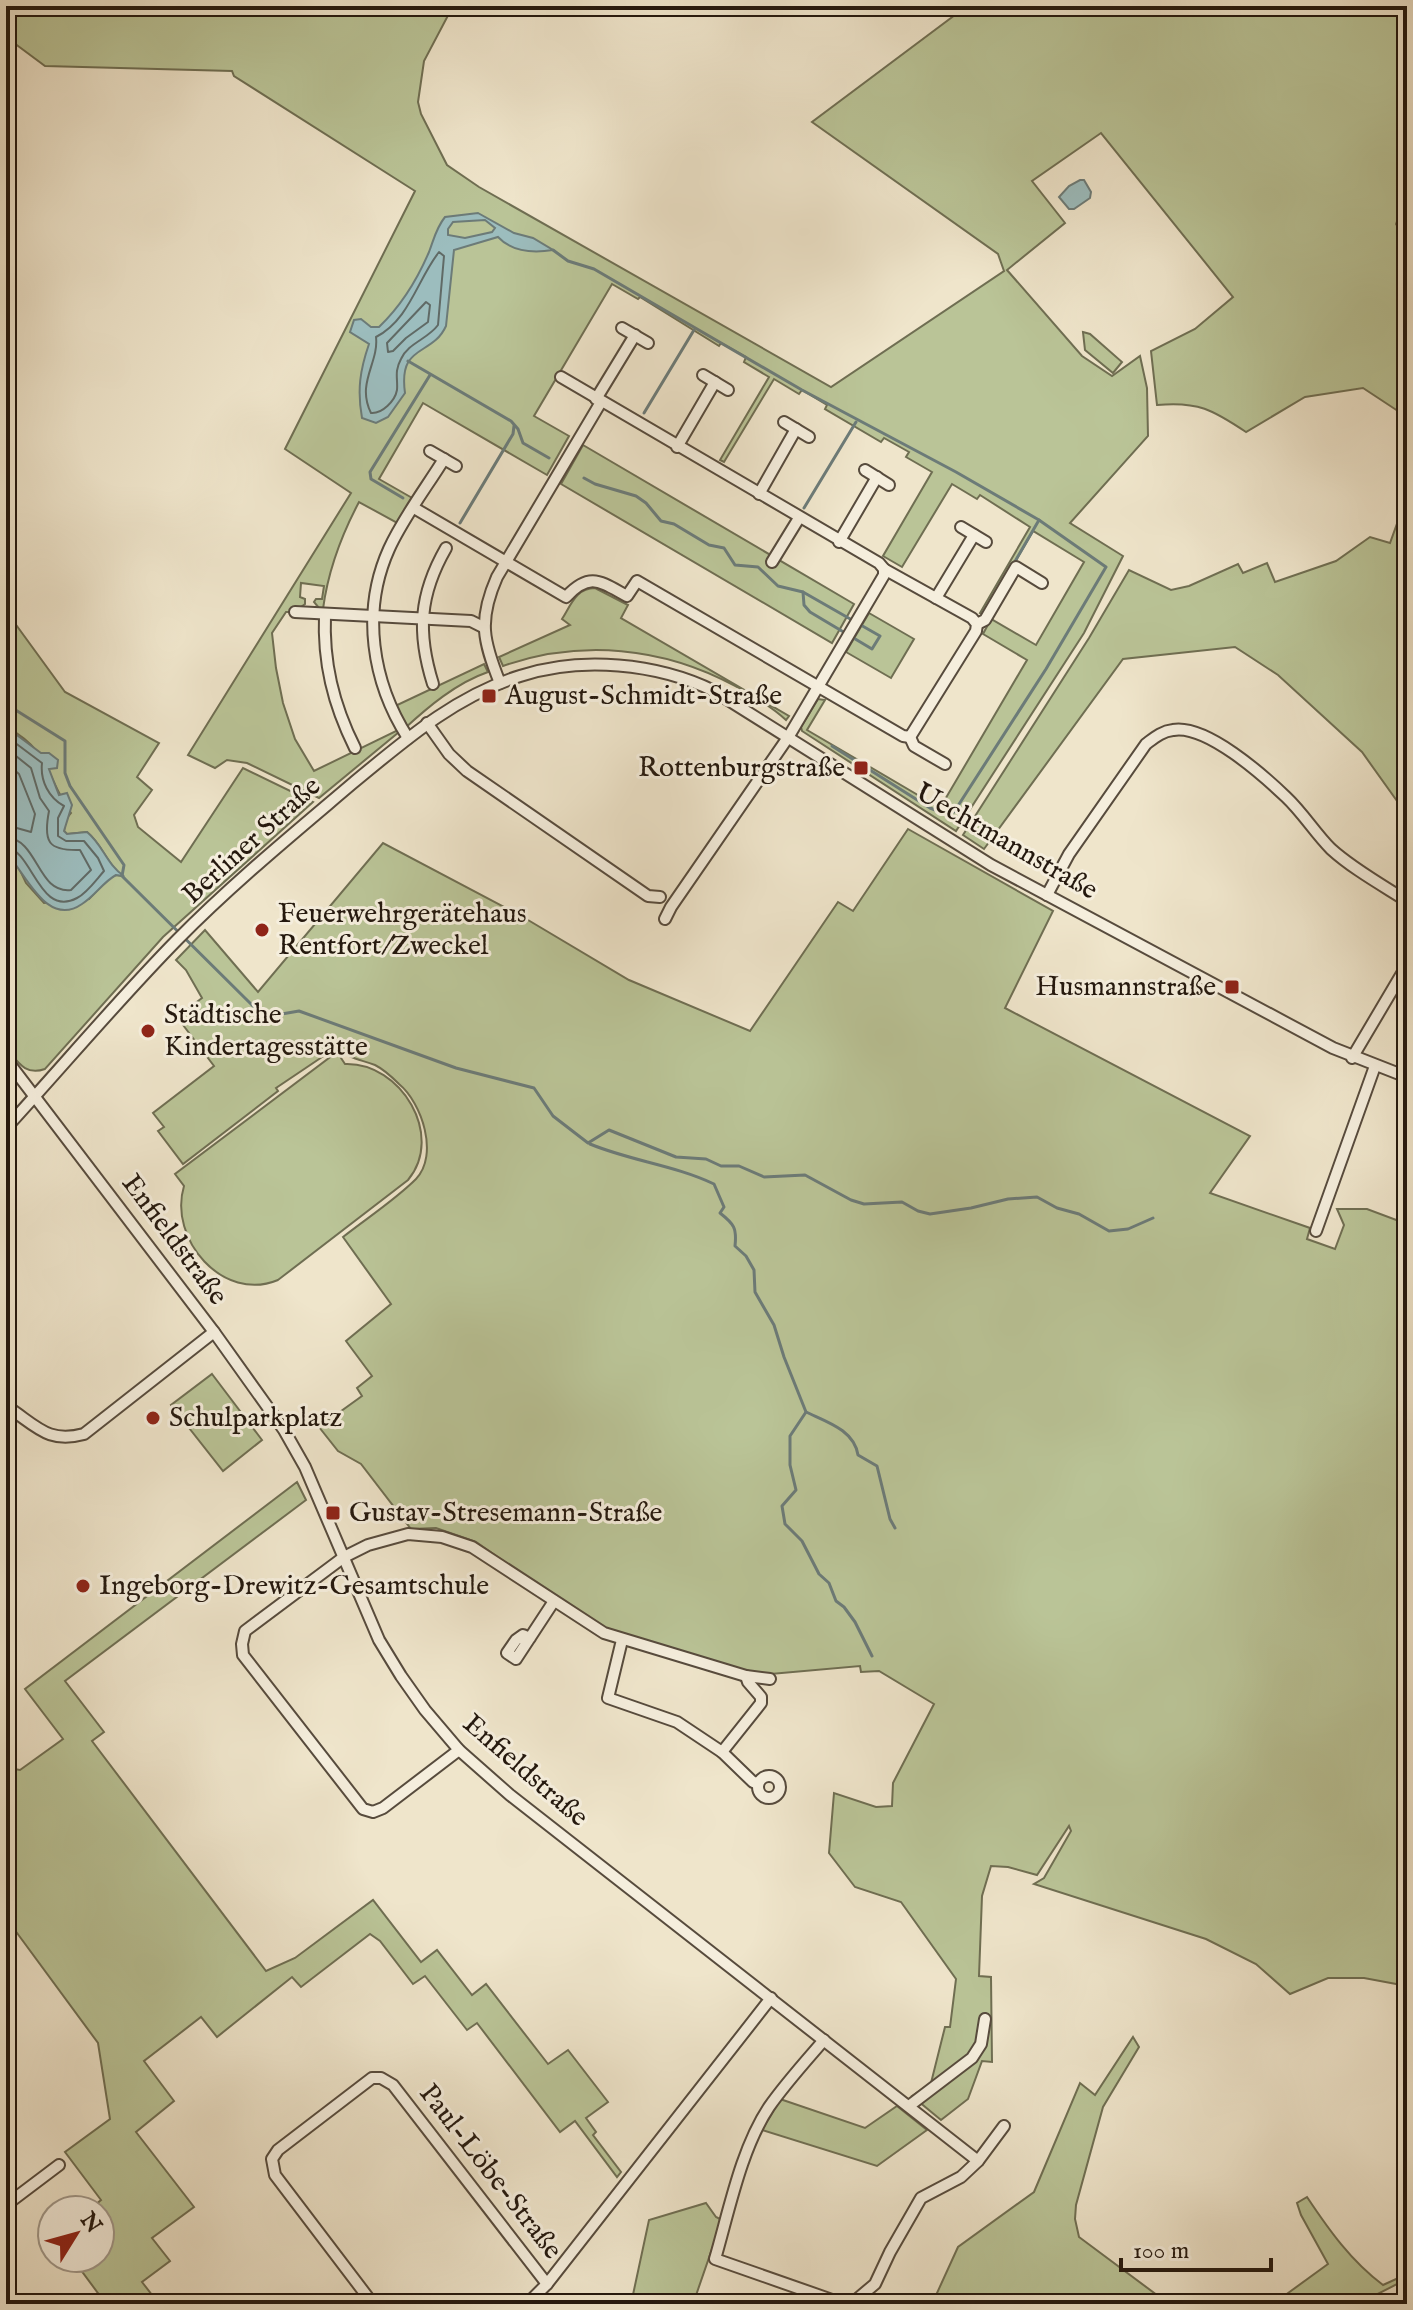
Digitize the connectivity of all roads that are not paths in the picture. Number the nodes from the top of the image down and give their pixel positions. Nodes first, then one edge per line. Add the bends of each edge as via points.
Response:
1 (622, 328) dead end
2 (635, 335) junction
3 (648, 343) dead end
4 (703, 375) dead end
5 (561, 377) dead end
6 (715, 382) junction
7 (728, 390) dead end
8 (599, 400) junction
9 (784, 422) dead end
10 (796, 429) junction
11 (809, 437) dead end
12 (677, 447) junction
13 (430, 451) dead end
14 (444, 459) junction
15 (456, 466) dead end
16 (865, 470) dead end
17 (877, 477) junction
18 (889, 485) dead end
19 (759, 494) junction
20 (414, 508) junction
21 (799, 518) junction
22 (961, 527) dead end
23 (974, 535) junction
24 (839, 542) junction
25 (986, 542) dead end
26 (446, 548) dead end
27 (507, 562) junction
28 (772, 562) dead end
29 (884, 569) junction
30 (1042, 583) dead end
31 (936, 598) junction
32 (295, 612) dead end
33 (325, 614) junction
34 (373, 618) junction
35 (422, 618) junction
36 (977, 624) junction
37 (483, 627) junction
38 (581, 665) joint
39 (500, 683) junction
40 (433, 684) dead end
41 (818, 686) junction
42 (427, 723) junction
43 (789, 736) junction
44 (910, 737) junction
45 (408, 738) junction
46 (355, 748) dead end
47 (945, 764) dead end
48 (1047, 895) junction
49 (660, 897) dead end
50 (1407, 901) edge
51 (665, 919) dead end
52 (1407, 965) edge
53 (1352, 1058) junction
54 (6, 1059) edge
55 (1375, 1066) junction
56 (1407, 1077) edge
57 (35, 1097) junction
58 (6, 1128) edge
59 (1316, 1231) dead end
60 (214, 1332) junction
61 (6, 1406) edge
62 (344, 1557) junction
63 (554, 1601) junction
64 (530, 1638) dead end
65 (622, 1640) junction
66 (746, 1676) junction
67 (770, 1679) dead end
68 (459, 1750) junction
69 (722, 1752) junction
70 (758, 1783) dead end
71 (771, 1998) junction
72 (985, 2019) dead end
73 (824, 2040) junction
74 (909, 2106) junction
75 (1004, 2126) dead end
76 (978, 2161) junction
77 (59, 2165) dead end
78 (6, 2205) edge
79 (547, 2284) junction
80 (373, 2304) edge
81 (527, 2304) edge

1 - 2 street
2 - 3 street
2 - 8 street
4 - 6 street
5 - 8 street
6 - 7 street
6 - 12 street
8 - 12 street
8 - 27 street
9 - 10 street
10 - 11 street
10 - 19 street
12 - 19 street
13 - 14 street
14 - 15 street
14 - 20 street
16 - 17 street
17 - 18 street
17 - 24 street
19 - 21 street
20 - 27 street
20 - 34 street via 389,548
21 - 24 street
21 - 28 street
22 - 23 street
23 - 25 street
23 - 31 street
24 - 29 street
26 - 35 street via 428,583
27 - 37 street via 489,596
27 - 41 street via 566,597 590,580 627,596 637,581
29 - 31 street
29 - 41 street
30 - 36 street via 1016,567 985,620
31 - 36 street
32 - 33 street
33 - 34 street
33 - 46 street via 332,694
34 - 35 street
34 - 45 street via 381,681
35 - 37 street via 471,621
35 - 40 street
36 - 44 street
37 - 39 street
38 - 39 street, Berliner Straße via 556,666
38 - 43 street, Uechtmannstraße via 644,670 695,682
39 - 42 street, Berliner Straße
41 - 43 street
41 - 44 street
42 - 45 street, Berliner Straße
42 - 49 street via 449,754 477,778 648,896
43 - 48 street, Uechtmannstraße via 952,843
43 - 51 street
44 - 47 street via 914,746
45 - 57 street, Berliner Straße via 287,838 177,940
48 - 50 street via 1069,854 1146,744 1171,730 1189,729 1261,776 1331,849
48 - 53 street, Uechtmannstraße
52 - 53 street
53 - 55 street, Uechtmannstraße
54 - 57 street, Enfieldstraße
55 - 56 street, Uechtmannstraße
55 - 59 street
57 - 58 street, Berliner Straße
57 - 60 street, Enfieldstraße
60 - 61 street via 84,1434 66,1439 48,1435
60 - 62 street, Enfieldstraße via 299,1456
62 - 63 street via 408,1534 442,1537 472,1547
62 - 68 street, Enfieldstraße via 379,1640
62 - 68 street via 247,1628 243,1655 363,1809 383,1808
63 - 64 street
63 - 65 street
65 - 66 street
65 - 69 street via 608,1698 677,1722
66 - 67 street
66 - 69 street via 761,1703
68 - 71 street, Enfieldstraße
69 - 70 street
71 - 73 street, Enfieldstraße
71 - 79 street
72 - 74 street via 981,2044 972,2058
73 - 74 street, Enfieldstraße
73 - 76 street via 757,2129 715,2259 835,2301 856,2300 875,2284 921,2198 961,2177
74 - 76 street, Enfieldstraße
75 - 76 street
77 - 78 street
79 - 80 street, Paul-Löbe-Straße via 393,2085 372,2078 278,2150 272,2166
79 - 81 street

